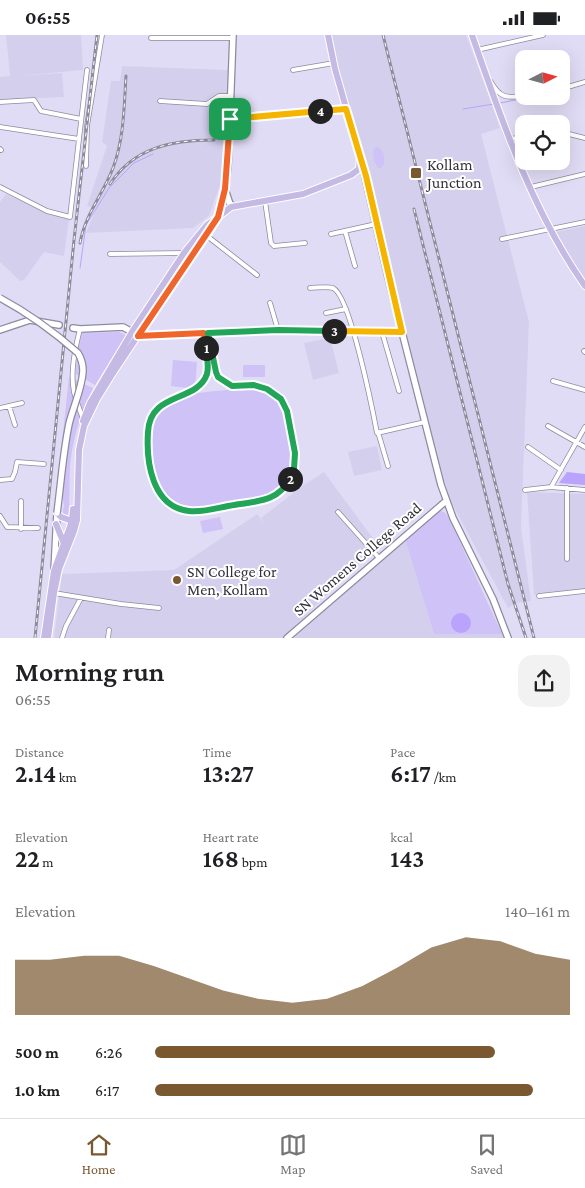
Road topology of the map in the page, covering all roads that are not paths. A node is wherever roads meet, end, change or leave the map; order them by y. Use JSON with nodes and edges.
{"nodes":[{"id":1,"x":102,"y":35,"type":"edge"},
{"id":2,"x":329,"y":35,"type":"edge"},
{"id":3,"x":472,"y":35,"type":"edge"},
{"id":4,"x":543,"y":35,"type":"edge"},
{"id":5,"x":233,"y":37,"type":"edge"},
{"id":6,"x":151,"y":38,"type":"dead end"},
{"id":7,"x":477,"y":50,"type":"junction"},
{"id":8,"x":334,"y":63,"type":"junction"},
{"id":9,"x":87,"y":70,"type":"dead end"},
{"id":10,"x":293,"y":70,"type":"dead end"},
{"id":11,"x":488,"y":78,"type":"junction"},
{"id":12,"x":585,"y":82,"type":"edge"},
{"id":13,"x":570,"y":86,"type":"edge"},
{"id":14,"x":231,"y":96,"type":"junction"},
{"id":15,"x":515,"y":96,"type":"edge"},
{"id":16,"x":160,"y":101,"type":"dead end"},
{"id":17,"x":0,"y":102,"type":"edge"},
{"id":18,"x":346,"y":109,"type":"junction"},
{"id":19,"x":81,"y":119,"type":"junction"},
{"id":20,"x":230,"y":119,"type":"junction"},
{"id":21,"x":0,"y":127,"type":"edge"},
{"id":22,"x":570,"y":134,"type":"edge"},
{"id":23,"x":515,"y":138,"type":"edge"},
{"id":24,"x":585,"y":138,"type":"edge"},
{"id":25,"x":79,"y":139,"type":"junction"},
{"id":26,"x":510,"y":139,"type":"junction"},
{"id":27,"x":360,"y":157,"type":"junction"},
{"id":28,"x":86,"y":166,"type":"dead end"},
{"id":29,"x":585,"y":174,"type":"edge"},
{"id":30,"x":351,"y":175,"type":"junction"},
{"id":31,"x":366,"y":176,"type":"junction"},
{"id":32,"x":0,"y":187,"type":"edge"},
{"id":33,"x":531,"y":187,"type":"junction"},
{"id":34,"x":225,"y":189,"type":"junction"},
{"id":35,"x":265,"y":201,"type":"junction"},
{"id":36,"x":234,"y":207,"type":"junction"},
{"id":37,"x":218,"y":217,"type":"junction"},
{"id":38,"x":585,"y":222,"type":"edge"},
{"id":39,"x":376,"y":224,"type":"junction"},
{"id":40,"x":550,"y":229,"type":"junction"},
{"id":41,"x":345,"y":231,"type":"junction"},
{"id":42,"x":331,"y":234,"type":"dead end"},
{"id":43,"x":206,"y":236,"type":"junction"},
{"id":44,"x":502,"y":239,"type":"dead end"},
{"id":45,"x":305,"y":243,"type":"dead end"},
{"id":46,"x":184,"y":253,"type":"junction"},
{"id":47,"x":110,"y":254,"type":"dead end"},
{"id":48,"x":354,"y":266,"type":"dead end"},
{"id":49,"x":257,"y":275,"type":"dead end"},
{"id":50,"x":585,"y":286,"type":"edge"},
{"id":51,"x":310,"y":288,"type":"dead end"},
{"id":52,"x":0,"y":297,"type":"edge"},
{"id":53,"x":270,"y":303,"type":"dead end"},
{"id":54,"x":346,"y":309,"type":"junction"},
{"id":55,"x":326,"y":313,"type":"dead end"},
{"id":56,"x":59,"y":325,"type":"dead end"},
{"id":57,"x":77,"y":328,"type":"joint"},
{"id":58,"x":0,"y":330,"type":"edge"},
{"id":59,"x":278,"y":330,"type":"junction"},
{"id":60,"x":354,"y":331,"type":"junction"},
{"id":61,"x":382,"y":332,"type":"junction"},
{"id":62,"x":402,"y":332,"type":"junction"},
{"id":63,"x":206,"y":333,"type":"junction"},
{"id":64,"x":135,"y":334,"type":"junction"},
{"id":65,"x":553,"y":381,"type":"dead end"},
{"id":66,"x":585,"y":390,"type":"edge"},
{"id":67,"x":399,"y":391,"type":"dead end"},
{"id":68,"x":22,"y":403,"type":"dead end"},
{"id":69,"x":9,"y":406,"type":"junction"},
{"id":70,"x":0,"y":408,"type":"edge"},
{"id":71,"x":83,"y":419,"type":"junction"},
{"id":72,"x":425,"y":422,"type":"junction"},
{"id":73,"x":15,"y":425,"type":"dead end"},
{"id":74,"x":548,"y":426,"type":"dead end"},
{"id":75,"x":585,"y":427,"type":"edge"},
{"id":76,"x":378,"y":432,"type":"junction"},
{"id":77,"x":578,"y":442,"type":"junction"},
{"id":78,"x":528,"y":447,"type":"dead end"},
{"id":79,"x":585,"y":447,"type":"edge"},
{"id":80,"x":44,"y":464,"type":"dead end"},
{"id":81,"x":388,"y":466,"type":"dead end"},
{"id":82,"x":561,"y":470,"type":"junction"},
{"id":83,"x":0,"y":480,"type":"edge"},
{"id":84,"x":551,"y":487,"type":"junction"},
{"id":85,"x":567,"y":488,"type":"junction"},
{"id":86,"x":525,"y":490,"type":"dead end"},
{"id":87,"x":585,"y":490,"type":"edge"},
{"id":88,"x":21,"y":501,"type":"dead end"},
{"id":89,"x":446,"y":501,"type":"junction"},
{"id":90,"x":338,"y":512,"type":"dead end"},
{"id":91,"x":57,"y":513,"type":"junction"},
{"id":92,"x":0,"y":516,"type":"edge"},
{"id":93,"x":72,"y":521,"type":"junction"},
{"id":94,"x":56,"y":524,"type":"junction"},
{"id":95,"x":21,"y":529,"type":"junction"},
{"id":96,"x":38,"y":529,"type":"dead end"},
{"id":97,"x":65,"y":547,"type":"junction"},
{"id":98,"x":379,"y":558,"type":"junction"},
{"id":99,"x":567,"y":559,"type":"dead end"},
{"id":100,"x":54,"y":571,"type":"junction"},
{"id":101,"x":585,"y":591,"type":"edge"},
{"id":102,"x":54,"y":593,"type":"junction"},
{"id":103,"x":539,"y":596,"type":"dead end"},
{"id":104,"x":81,"y":598,"type":"junction"},
{"id":105,"x":160,"y":608,"type":"dead end"},
{"id":106,"x":109,"y":630,"type":"dead end"},
{"id":107,"x":44,"y":638,"type":"edge"},
{"id":108,"x":48,"y":638,"type":"edge"},
{"id":109,"x":62,"y":638,"type":"edge"},
{"id":110,"x":108,"y":638,"type":"edge"},
{"id":111,"x":287,"y":638,"type":"edge"},
{"id":112,"x":508,"y":638,"type":"edge"}],
"edges":[{"from":1,"to":28,"type":"street"},
{"from":2,"to":8,"type":"main road"},
{"from":3,"to":7,"type":"main road"},
{"from":4,"to":7,"type":"street"},
{"from":5,"to":6,"type":"street"},
{"from":5,"to":14,"type":"main road"},
{"from":7,"to":11,"type":"main road"},
{"from":8,"to":10,"type":"street"},
{"from":8,"to":18,"type":"main road"},
{"from":9,"to":19,"type":"street"},
{"from":11,"to":15,"type":"street"},
{"from":11,"to":26,"type":"main road"},
{"from":12,"to":13,"type":"street"},
{"from":14,"to":16,"type":"street"},
{"from":14,"to":20,"type":"main road"},
{"from":17,"to":19,"type":"street"},
{"from":18,"to":20,"type":"street"},
{"from":18,"to":27,"type":"main road"},
{"from":19,"to":25,"type":"street"},
{"from":20,"to":34,"type":"main road"},
{"from":21,"to":25,"type":"street"},
{"from":22,"to":24,"type":"street"},
{"from":23,"to":26,"type":"street"},
{"from":25,"to":32,"type":"street"},
{"from":26,"to":33,"type":"main road"},
{"from":27,"to":30,"type":"main road"},
{"from":27,"to":31,"type":"main road"},
{"from":29,"to":33,"type":"street"},
{"from":30,"to":31,"type":"main road"},
{"from":30,"to":35,"type":"main road"},
{"from":31,"to":39,"type":"main road"},
{"from":33,"to":40,"type":"main road"},
{"from":34,"to":36,"type":"main road"},
{"from":34,"to":37,"type":"main road"},
{"from":35,"to":36,"type":"main road"},
{"from":35,"to":45,"type":"street"},
{"from":36,"to":37,"type":"main road"},
{"from":37,"to":43,"type":"main road"},
{"from":37,"to":46,"type":"main road"},
{"from":38,"to":40,"type":"street"},
{"from":39,"to":41,"type":"street"},
{"from":39,"to":62,"type":"main road"},
{"from":40,"to":44,"type":"street"},
{"from":40,"to":50,"type":"main road"},
{"from":41,"to":42,"type":"street"},
{"from":41,"to":48,"type":"street"},
{"from":43,"to":49,"type":"street"},
{"from":43,"to":64,"type":"main road"},
{"from":46,"to":47,"type":"street"},
{"from":46,"to":64,"type":"main road"},
{"from":51,"to":54,"type":"street"},
{"from":52,"to":91,"type":"main road","bridge":true},
{"from":53,"to":59,"type":"street"},
{"from":54,"to":55,"type":"street"},
{"from":54,"to":60,"type":"street"},
{"from":56,"to":58,"type":"main road"},
{"from":57,"to":64,"type":"main road"},
{"from":57,"to":71,"type":"street"},
{"from":59,"to":60,"type":"street"},
{"from":59,"to":63,"type":"street"},
{"from":60,"to":61,"type":"street"},
{"from":60,"to":76,"type":"street"},
{"from":61,"to":62,"type":"street"},
{"from":61,"to":67,"type":"street"},
{"from":62,"to":72,"type":"main road"},
{"from":63,"to":63,"type":"street"},
{"from":63,"to":64,"type":"street"},
{"from":64,"to":71,"type":"main road"},
{"from":64,"to":97,"type":"main road"},
{"from":65,"to":66,"type":"street"},
{"from":68,"to":69,"type":"street"},
{"from":69,"to":70,"type":"street"},
{"from":69,"to":73,"type":"street"},
{"from":71,"to":93,"type":"main road"},
{"from":72,"to":76,"type":"street"},
{"from":72,"to":89,"type":"main road"},
{"from":74,"to":77,"type":"street"},
{"from":75,"to":77,"type":"street"},
{"from":76,"to":81,"type":"street"},
{"from":77,"to":79,"type":"street"},
{"from":77,"to":82,"type":"street"},
{"from":78,"to":82,"type":"street"},
{"from":80,"to":83,"type":"street"},
{"from":82,"to":84,"type":"street"},
{"from":84,"to":85,"type":"street"},
{"from":84,"to":86,"type":"street"},
{"from":85,"to":87,"type":"street"},
{"from":85,"to":99,"type":"street"},
{"from":88,"to":95,"type":"street"},
{"from":89,"to":98,"type":"main road","name":"SN Womens College Road"},
{"from":89,"to":112,"type":"main road"},
{"from":90,"to":98,"type":"street"},
{"from":91,"to":93,"type":"main road"},
{"from":91,"to":94,"type":"main road"},
{"from":92,"to":95,"type":"street"},
{"from":93,"to":97,"type":"main road"},
{"from":94,"to":97,"type":"main road"},
{"from":94,"to":100,"type":"main road"},
{"from":95,"to":96,"type":"street"},
{"from":97,"to":100,"type":"main road"},
{"from":97,"to":102,"type":"main road"},
{"from":98,"to":111,"type":"main road","name":"SN Womens College Road"},
{"from":100,"to":107,"type":"main road"},
{"from":101,"to":103,"type":"street"},
{"from":102,"to":104,"type":"street"},
{"from":102,"to":108,"type":"main road"},
{"from":104,"to":105,"type":"street"},
{"from":104,"to":109,"type":"street"},
{"from":106,"to":110,"type":"street"}]}
